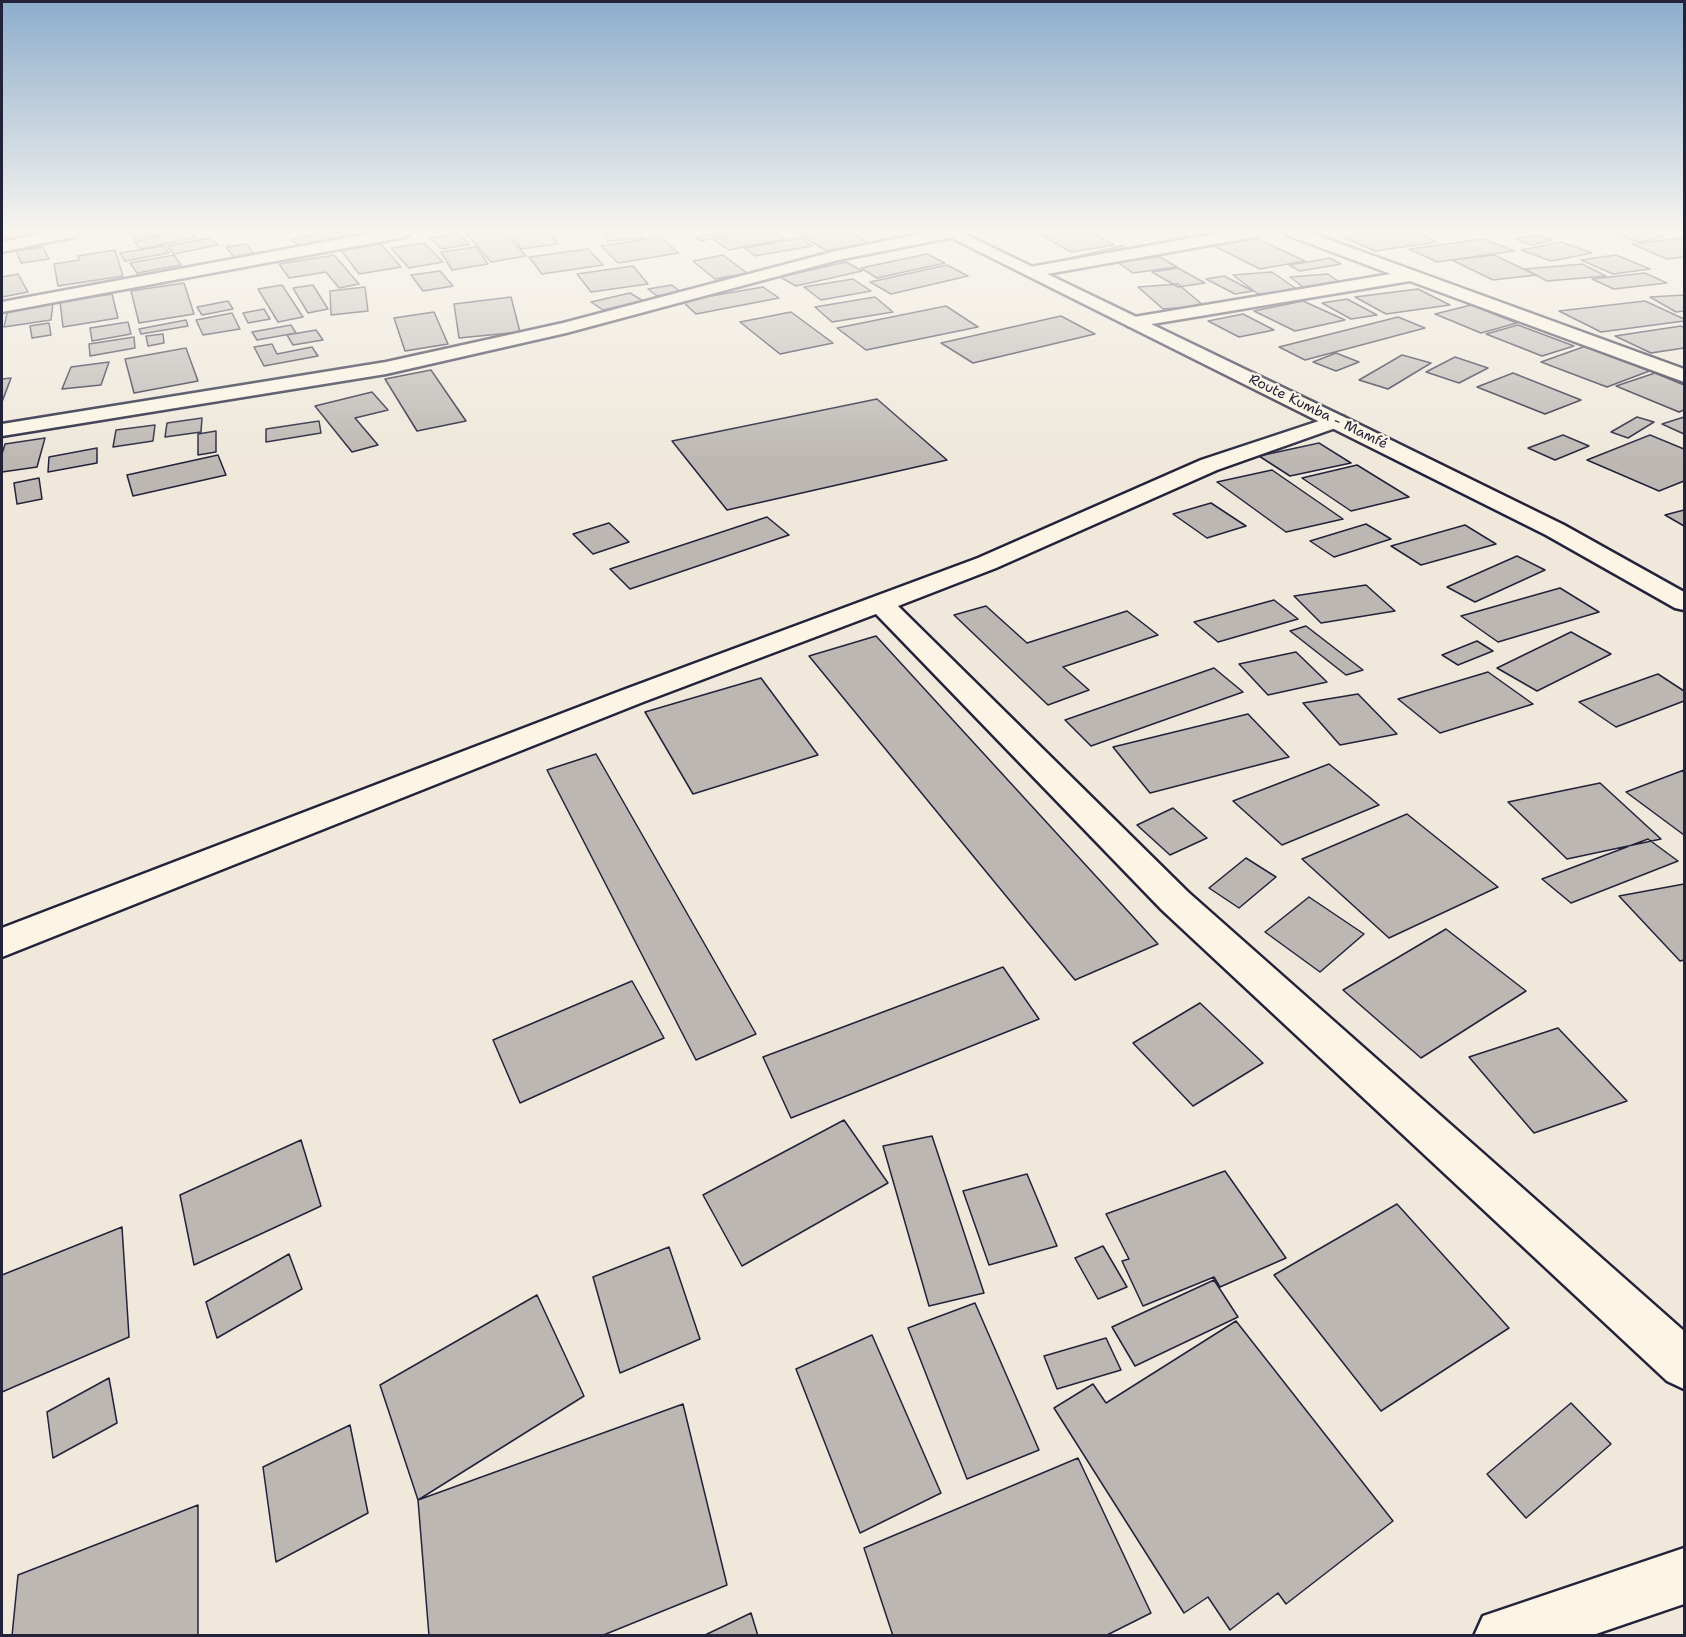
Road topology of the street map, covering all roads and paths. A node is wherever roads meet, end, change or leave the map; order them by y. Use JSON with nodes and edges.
{"nodes":[{"id":1,"x":640,"y":308,"type":"edge"},
{"id":2,"x":1106,"y":308,"type":"edge"},
{"id":3,"x":1214,"y":308,"type":"edge"},
{"id":4,"x":1501,"y":308,"type":"edge"},
{"id":5,"x":1134,"y":322,"type":"junction"},
{"id":6,"x":1684,"y":376,"type":"edge"},
{"id":7,"x":1337,"y":421,"type":"junction"},
{"id":8,"x":2,"y":430,"type":"edge"},
{"id":9,"x":1684,"y":602,"type":"edge"},
{"id":10,"x":880,"y":603,"type":"junction"},
{"id":11,"x":2,"y":943,"type":"edge"},
{"id":12,"x":1684,"y":1364,"type":"edge"},
{"id":13,"x":1684,"y":1576,"type":"edge"},
{"id":14,"x":1503,"y":1635,"type":"edge"}],
"edges":[{"from":1,"to":8,"type":"main road"},
{"from":2,"to":5,"type":"main road","name":"Route Kumba - Mamfé"},
{"from":3,"to":5,"type":"main road"},
{"from":4,"to":6,"type":"main road"},
{"from":5,"to":7,"type":"main road","name":"Route Kumba - Mamfé"},
{"from":7,"to":9,"type":"main road","name":"Route Kumba - Mamfé"},
{"from":7,"to":10,"type":"main road"},
{"from":10,"to":11,"type":"main road"},
{"from":10,"to":12,"type":"main road"},
{"from":13,"to":14,"type":"main road"}]}
